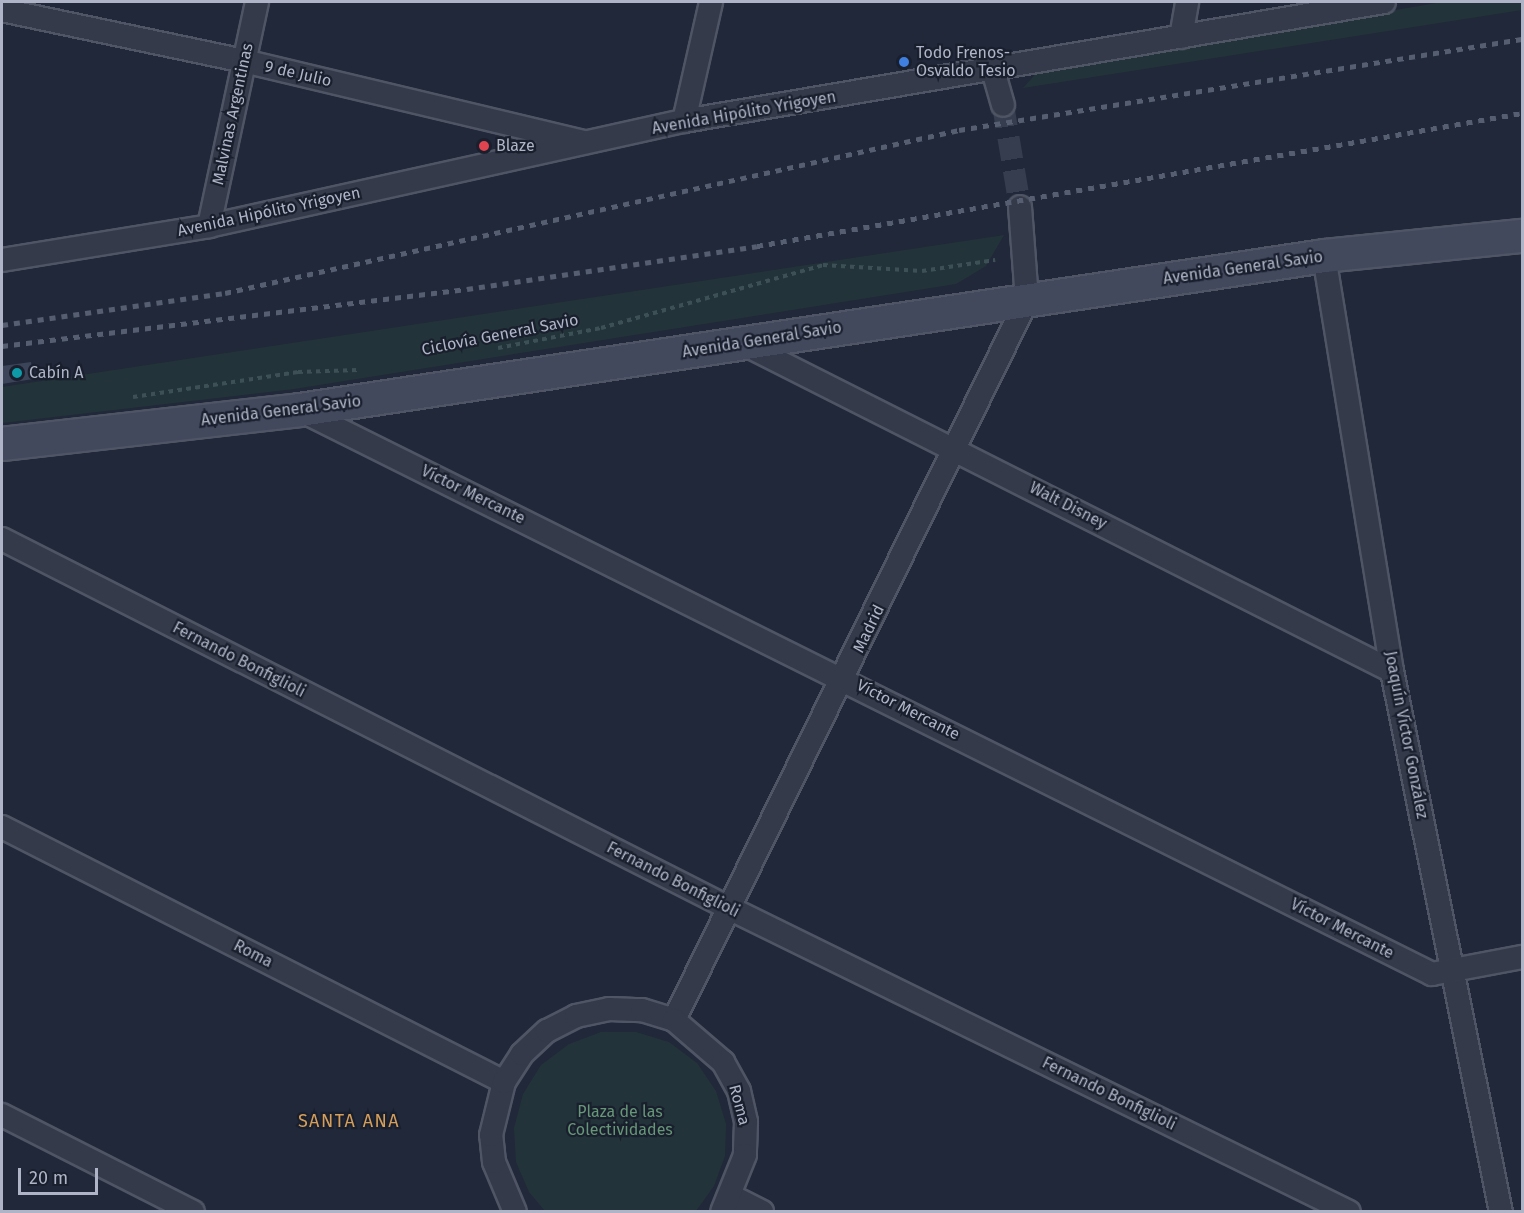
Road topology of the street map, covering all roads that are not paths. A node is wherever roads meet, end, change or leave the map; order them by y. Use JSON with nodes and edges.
{"nodes":[{"id":1,"x":257,"y":2,"type":"edge"},
{"id":2,"x":711,"y":2,"type":"edge"},
{"id":3,"x":1187,"y":2,"type":"edge"},
{"id":4,"x":1384,"y":2,"type":"edge"},
{"id":5,"x":2,"y":10,"type":"edge"},
{"id":6,"x":1180,"y":37,"type":"junction"},
{"id":7,"x":244,"y":61,"type":"junction"},
{"id":8,"x":993,"y":70,"type":"junction"},
{"id":9,"x":1003,"y":105,"type":"tunnel mouth"},
{"id":10,"x":684,"y":121,"type":"junction"},
{"id":11,"x":593,"y":144,"type":"junction"},
{"id":12,"x":1020,"y":207,"type":"tunnel mouth"},
{"id":13,"x":209,"y":226,"type":"junction"},
{"id":14,"x":1522,"y":236,"type":"edge"},
{"id":15,"x":1324,"y":256,"type":"junction"},
{"id":16,"x":2,"y":260,"type":"edge"},
{"id":17,"x":1027,"y":300,"type":"junction"},
{"id":18,"x":742,"y":343,"type":"junction"},
{"id":19,"x":300,"y":410,"type":"junction"},
{"id":20,"x":5,"y":449,"type":"edge"},
{"id":21,"x":957,"y":449,"type":"junction"},
{"id":22,"x":2,"y":540,"type":"edge"},
{"id":23,"x":1392,"y":671,"type":"junction"},
{"id":24,"x":845,"y":678,"type":"junction"},
{"id":25,"x":2,"y":826,"type":"edge"},
{"id":26,"x":730,"y":909,"type":"junction"},
{"id":27,"x":1522,"y":957,"type":"edge"},
{"id":28,"x":1454,"y":971,"type":"junction"},
{"id":29,"x":674,"y":1020,"type":"junction"},
{"id":30,"x":504,"y":1082,"type":"junction"},
{"id":31,"x":2,"y":1115,"type":"edge"},
{"id":32,"x":726,"y":1204,"type":"edge"},
{"id":33,"x":193,"y":1212,"type":"edge"},
{"id":34,"x":515,"y":1212,"type":"edge"},
{"id":35,"x":762,"y":1212,"type":"edge"},
{"id":36,"x":1349,"y":1212,"type":"edge"},
{"id":37,"x":1501,"y":1212,"type":"edge"}],
"edges":[{"from":1,"to":7,"type":"street","name":"Malvinas Argentinas"},
{"from":2,"to":10,"type":"street"},
{"from":3,"to":6,"type":"street"},
{"from":4,"to":6,"type":"street","name":"Avenida Hipólito Yrigoyen"},
{"from":5,"to":7,"type":"street","name":"9 de Julio"},
{"from":6,"to":8,"type":"street","name":"Avenida Hipólito Yrigoyen"},
{"from":7,"to":11,"type":"street","name":"9 de Julio"},
{"from":7,"to":13,"type":"street","name":"Malvinas Argentinas"},
{"from":8,"to":9,"type":"street"},
{"from":8,"to":10,"type":"street","name":"Avenida Hipólito Yrigoyen"},
{"from":10,"to":11,"type":"street","name":"Avenida Hipólito Yrigoyen"},
{"from":11,"to":13,"type":"street","name":"Avenida Hipólito Yrigoyen"},
{"from":12,"to":17,"type":"street"},
{"from":13,"to":16,"type":"street","name":"Avenida Hipólito Yrigoyen"},
{"from":14,"to":15,"type":"main road","name":"Avenida General Savio"},
{"from":15,"to":17,"type":"main road","name":"Avenida General Savio"},
{"from":15,"to":23,"type":"street","name":"Joaquín Víctor González"},
{"from":17,"to":18,"type":"main road","name":"Avenida General Savio"},
{"from":17,"to":21,"type":"street","name":"Madrid"},
{"from":18,"to":19,"type":"main road","name":"Avenida General Savio"},
{"from":18,"to":21,"type":"street","name":"Walt Disney"},
{"from":19,"to":20,"type":"main road","name":"Avenida General Savio"},
{"from":19,"to":24,"type":"street","name":"Víctor Mercante"},
{"from":21,"to":23,"type":"street","name":"Walt Disney"},
{"from":21,"to":24,"type":"street","name":"Madrid"},
{"from":22,"to":26,"type":"street","name":"Fernando Bonfiglioli"},
{"from":23,"to":28,"type":"street","name":"Joaquín Víctor González"},
{"from":24,"to":26,"type":"street","name":"Madrid"},
{"from":24,"to":28,"type":"street","name":"Víctor Mercante"},
{"from":25,"to":30,"type":"street","name":"Roma"},
{"from":26,"to":29,"type":"street","name":"Madrid"},
{"from":26,"to":36,"type":"street","name":"Fernando Bonfiglioli"},
{"from":27,"to":28,"type":"street","name":"Víctor Mercante"},
{"from":28,"to":37,"type":"street","name":"Joaquín Víctor González"},
{"from":29,"to":30,"type":"street","name":"Roma"},
{"from":29,"to":32,"type":"street","name":"Roma"},
{"from":30,"to":34,"type":"street","name":"Roma"},
{"from":31,"to":33,"type":"street"},
{"from":32,"to":35,"type":"street","name":"Roma"}]}
